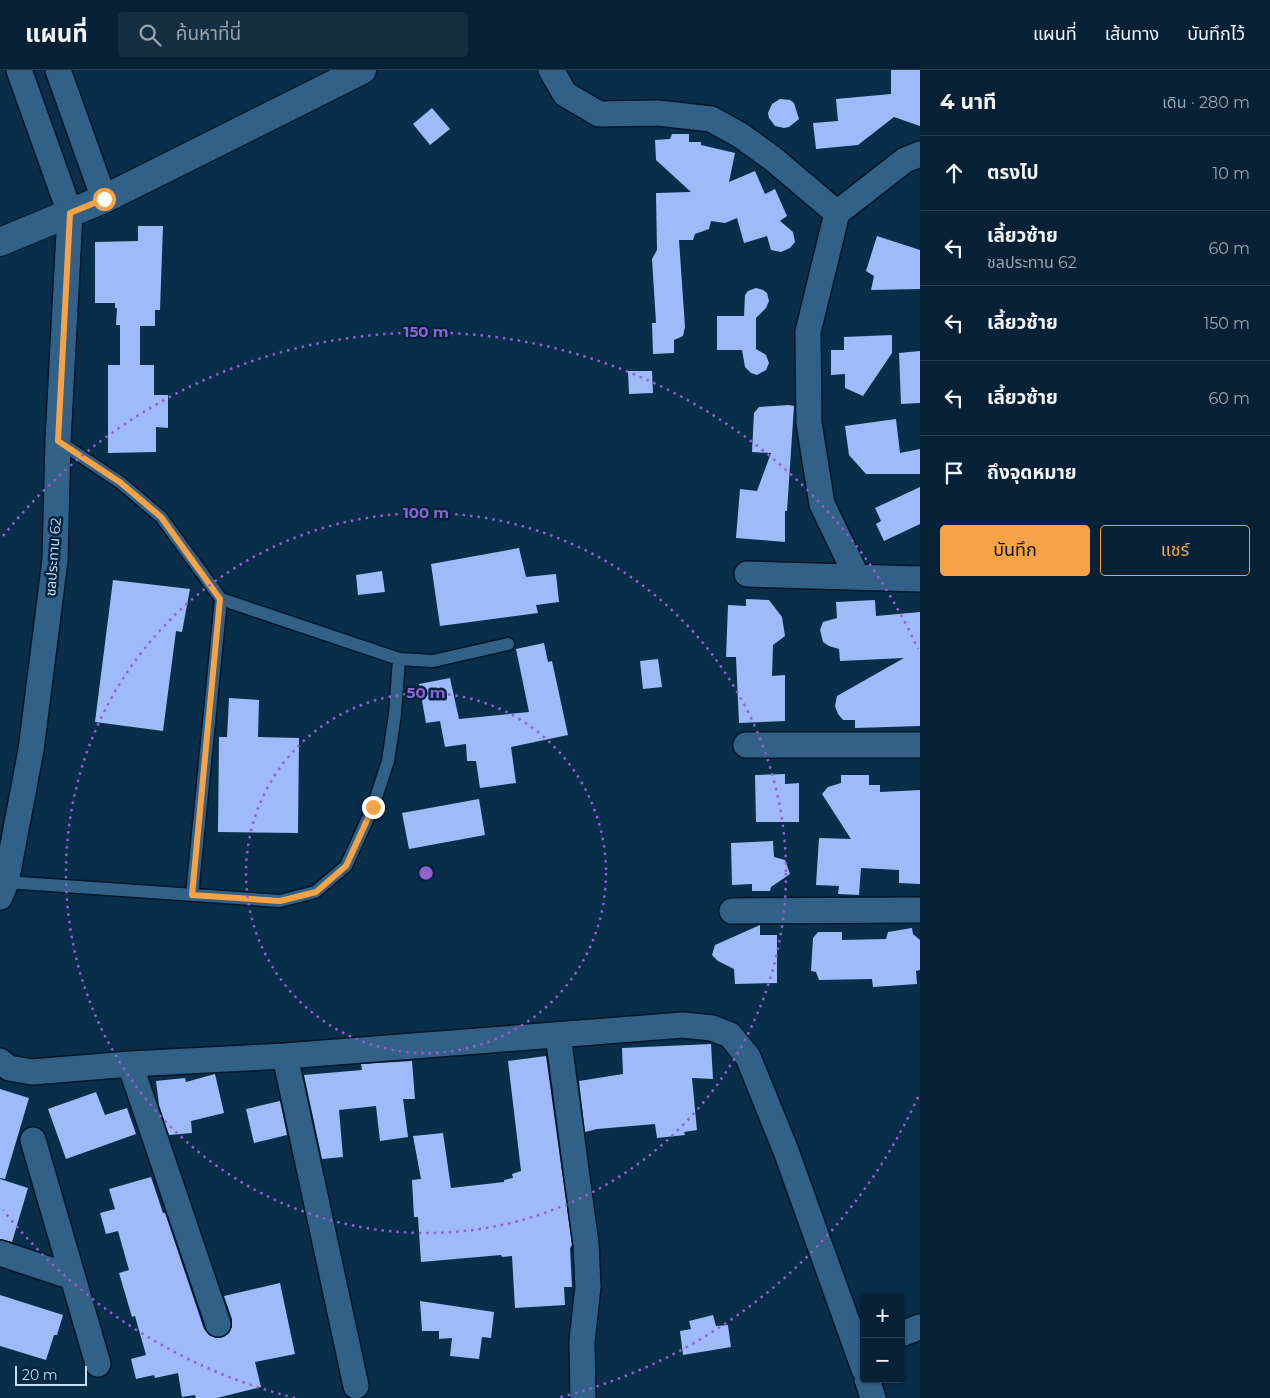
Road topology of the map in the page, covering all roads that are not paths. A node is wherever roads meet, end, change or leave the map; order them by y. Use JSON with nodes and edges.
{"nodes":[{"id":1,"x":19,"y":70,"type":"edge"},
{"id":2,"x":58,"y":70,"type":"edge"},
{"id":3,"x":362,"y":70,"type":"edge"},
{"id":4,"x":551,"y":70,"type":"edge"},
{"id":5,"x":920,"y":154,"type":"edge"},
{"id":6,"x":104,"y":199,"type":"junction"},
{"id":7,"x":837,"y":212,"type":"junction"},
{"id":8,"x":70,"y":213,"type":"junction"},
{"id":9,"x":0,"y":242,"type":"edge"},
{"id":10,"x":58,"y":441,"type":"junction"},
{"id":11,"x":747,"y":574,"type":"dead end"},
{"id":12,"x":857,"y":577,"type":"junction"},
{"id":13,"x":920,"y":579,"type":"edge"},
{"id":14,"x":220,"y":599,"type":"junction"},
{"id":15,"x":508,"y":644,"type":"dead end"},
{"id":16,"x":399,"y":659,"type":"junction"},
{"id":17,"x":746,"y":745,"type":"dead end"},
{"id":18,"x":920,"y":745,"type":"edge"},
{"id":19,"x":3,"y":889,"type":"edge"},
{"id":20,"x":192,"y":895,"type":"junction"},
{"id":21,"x":920,"y":910,"type":"edge"},
{"id":22,"x":732,"y":911,"type":"dead end"},
{"id":23,"x":558,"y":1034,"type":"junction"},
{"id":24,"x":285,"y":1056,"type":"junction"},
{"id":25,"x":0,"y":1061,"type":"edge"},
{"id":26,"x":130,"y":1064,"type":"junction"},
{"id":27,"x":33,"y":1140,"type":"dead end"},
{"id":28,"x":0,"y":1253,"type":"edge"},
{"id":29,"x":72,"y":1277,"type":"junction"},
{"id":30,"x":218,"y":1324,"type":"dead end"},
{"id":31,"x":920,"y":1327,"type":"edge"},
{"id":32,"x":905,"y":1333,"type":"edge"},
{"id":33,"x":860,"y":1351,"type":"edge"},
{"id":34,"x":98,"y":1364,"type":"dead end"},
{"id":35,"x":868,"y":1383,"type":"edge"},
{"id":36,"x":356,"y":1386,"type":"dead end"},
{"id":37,"x":583,"y":1398,"type":"edge"},
{"id":38,"x":873,"y":1398,"type":"edge"}],
"edges":[{"from":1,"to":8,"type":"street"},
{"from":2,"to":6,"type":"street"},
{"from":3,"to":6,"type":"street"},
{"from":4,"to":7,"type":"street"},
{"from":5,"to":7,"type":"street"},
{"from":6,"to":8,"type":"street"},
{"from":7,"to":12,"type":"street"},
{"from":8,"to":9,"type":"street"},
{"from":8,"to":10,"type":"street","name":"ชลประทาน 62"},
{"from":10,"to":14,"type":"lane"},
{"from":10,"to":19,"type":"street","name":"ชลประทาน 62"},
{"from":11,"to":12,"type":"street"},
{"from":12,"to":13,"type":"street"},
{"from":14,"to":16,"type":"lane"},
{"from":14,"to":20,"type":"lane"},
{"from":15,"to":16,"type":"lane"},
{"from":16,"to":20,"type":"lane"},
{"from":17,"to":18,"type":"street"},
{"from":19,"to":20,"type":"lane"},
{"from":21,"to":22,"type":"street"},
{"from":23,"to":24,"type":"street"},
{"from":23,"to":33,"type":"street"},
{"from":23,"to":37,"type":"street"},
{"from":24,"to":26,"type":"street"},
{"from":24,"to":36,"type":"street"},
{"from":25,"to":26,"type":"street"},
{"from":26,"to":30,"type":"street"},
{"from":27,"to":29,"type":"street"},
{"from":28,"to":29,"type":"street"},
{"from":29,"to":34,"type":"street"},
{"from":31,"to":32,"type":"street"},
{"from":35,"to":38,"type":"street"}]}
